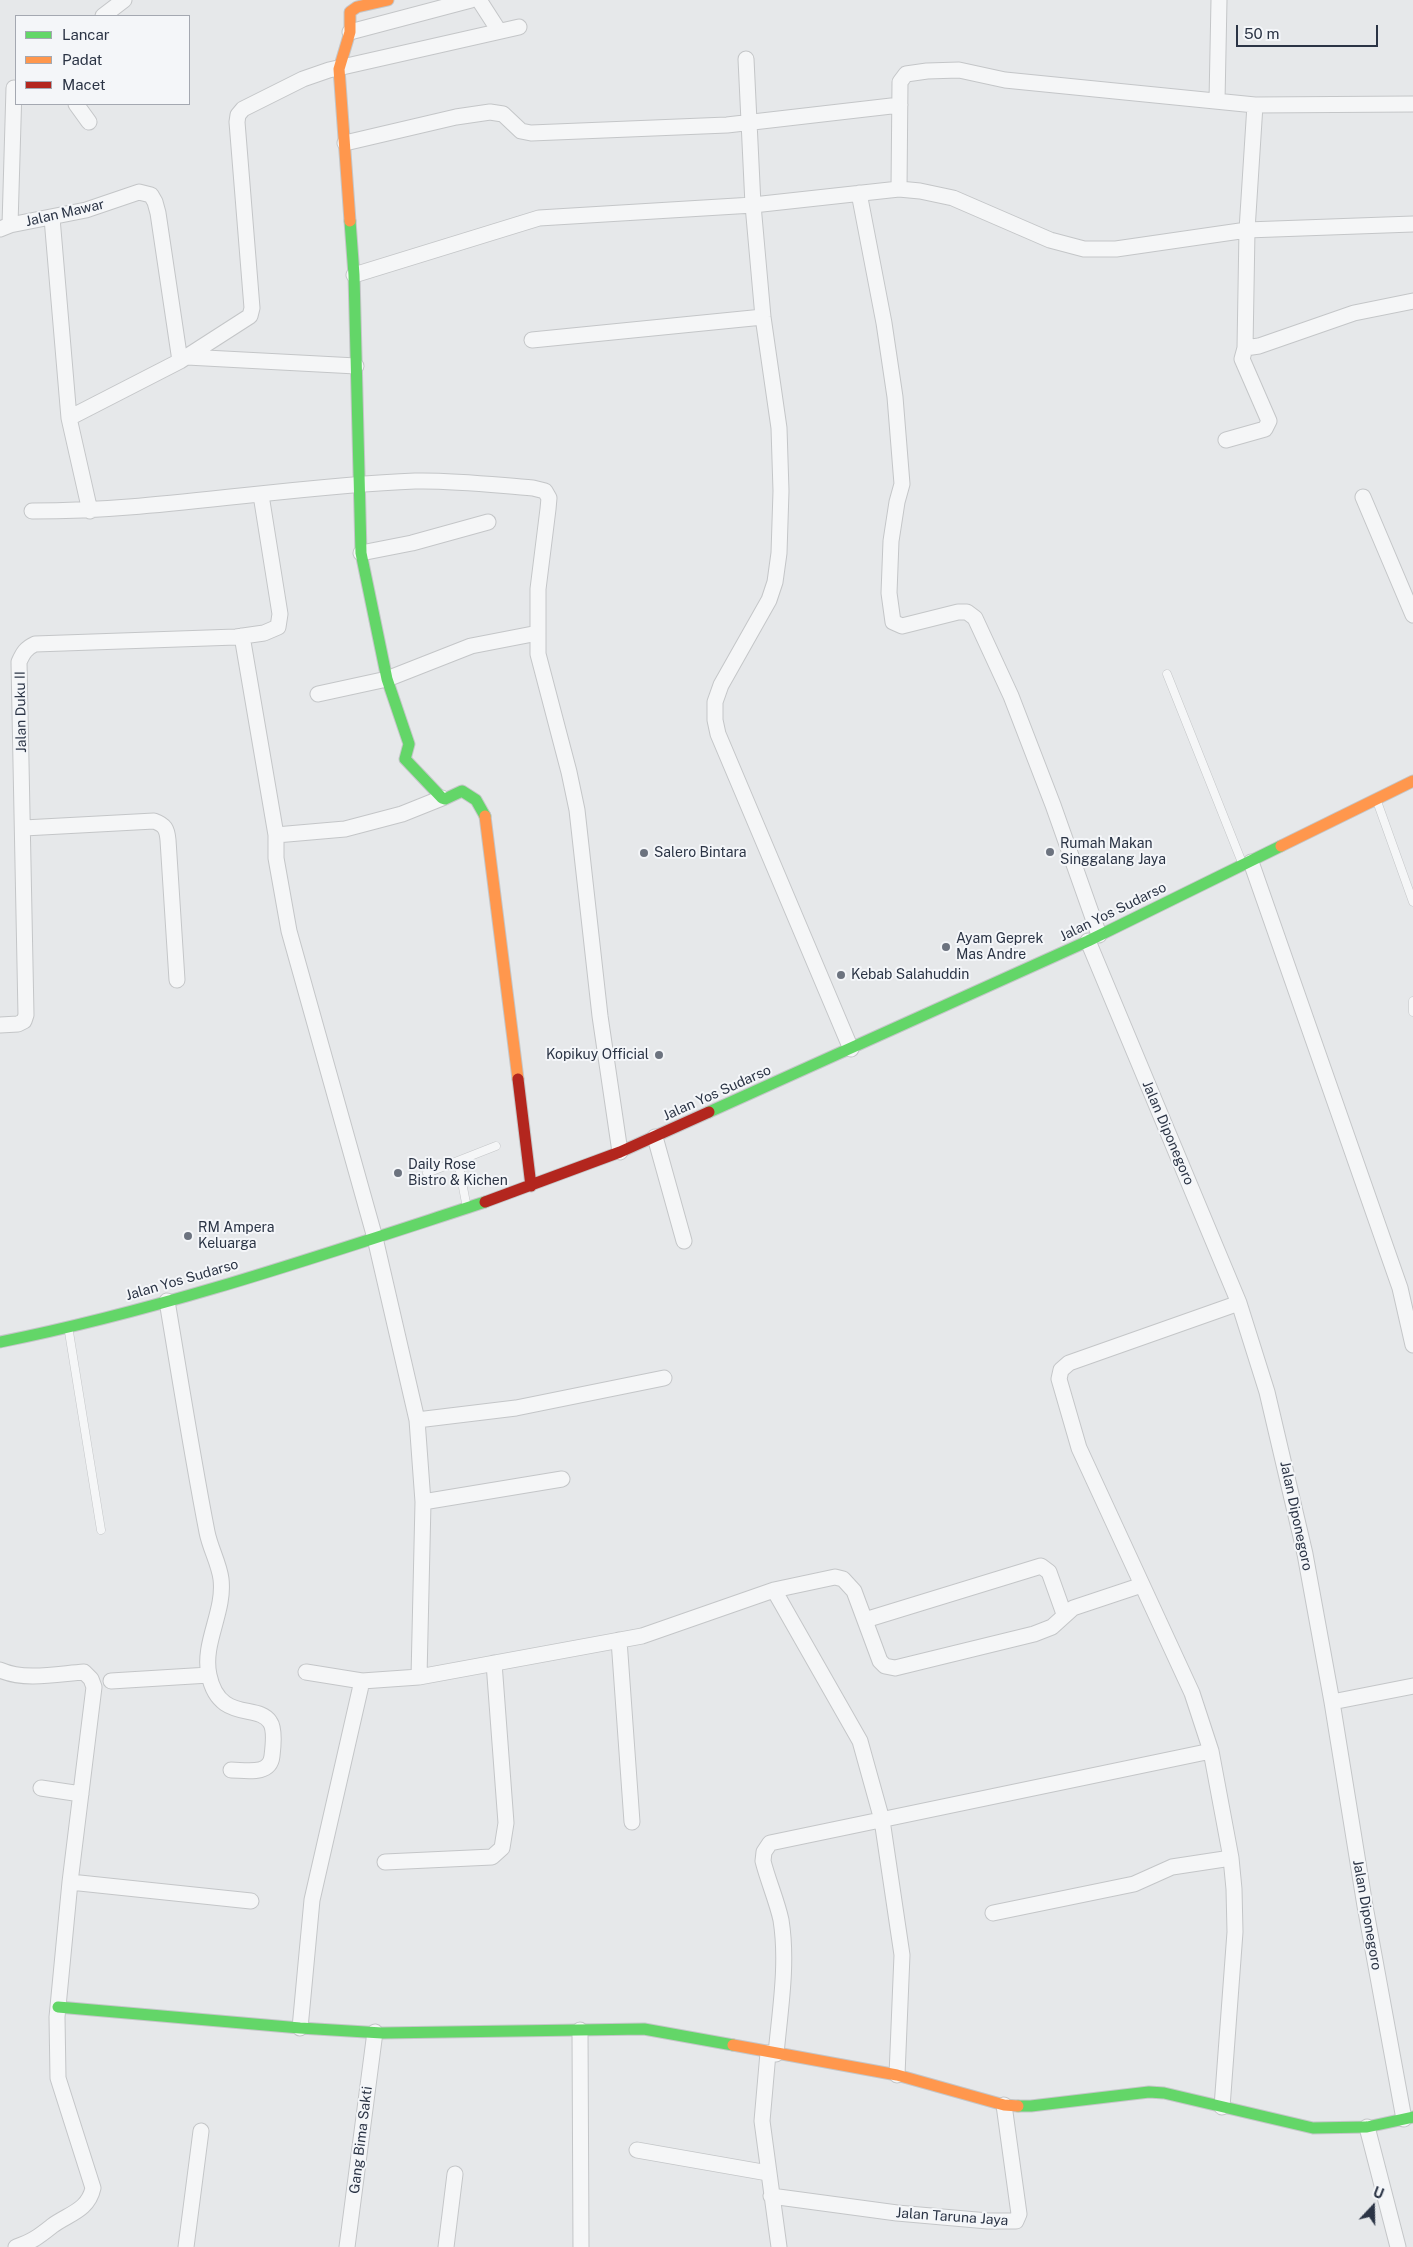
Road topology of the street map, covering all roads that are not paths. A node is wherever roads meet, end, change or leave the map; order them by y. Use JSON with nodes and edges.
{"nodes":[{"id":1,"x":124,"y":0,"type":"edge"},
{"id":2,"x":388,"y":0,"type":"edge"},
{"id":3,"x":471,"y":0,"type":"edge"},
{"id":4,"x":479,"y":0,"type":"edge"},
{"id":5,"x":1219,"y":0,"type":"edge"},
{"id":6,"x":104,"y":15,"type":"edge"},
{"id":7,"x":519,"y":27,"type":"dead end"},
{"id":8,"x":499,"y":31,"type":"junction"},
{"id":9,"x":350,"y":32,"type":"junction"},
{"id":10,"x":746,"y":59,"type":"dead end"},
{"id":11,"x":339,"y":69,"type":"junction"},
{"id":12,"x":15,"y":88,"type":"edge"},
{"id":13,"x":0,"y":96,"type":"edge"},
{"id":14,"x":1217,"y":101,"type":"junction"},
{"id":15,"x":1413,"y":104,"type":"edge"},
{"id":16,"x":77,"y":105,"type":"edge"},
{"id":17,"x":900,"y":105,"type":"junction"},
{"id":18,"x":1255,"y":105,"type":"junction"},
{"id":19,"x":89,"y":122,"type":"dead end"},
{"id":20,"x":749,"y":123,"type":"junction"},
{"id":21,"x":345,"y":143,"type":"junction"},
{"id":22,"x":898,"y":190,"type":"junction"},
{"id":23,"x":859,"y":193,"type":"junction"},
{"id":24,"x":753,"y":204,"type":"junction"},
{"id":25,"x":52,"y":218,"type":"junction"},
{"id":26,"x":1413,"y":224,"type":"edge"},
{"id":27,"x":5,"y":227,"type":"edge"},
{"id":28,"x":1247,"y":230,"type":"junction"},
{"id":29,"x":354,"y":275,"type":"junction"},
{"id":30,"x":1413,"y":301,"type":"edge"},
{"id":31,"x":763,"y":317,"type":"junction"},
{"id":32,"x":532,"y":340,"type":"dead end"},
{"id":33,"x":1245,"y":348,"type":"junction"},
{"id":34,"x":184,"y":359,"type":"junction"},
{"id":35,"x":356,"y":366,"type":"junction"},
{"id":36,"x":69,"y":418,"type":"junction"},
{"id":37,"x":1226,"y":440,"type":"dead end"},
{"id":38,"x":358,"y":485,"type":"junction"},
{"id":39,"x":261,"y":495,"type":"junction"},
{"id":40,"x":1363,"y":497,"type":"dead end"},
{"id":41,"x":32,"y":511,"type":"dead end"},
{"id":42,"x":90,"y":511,"type":"junction"},
{"id":43,"x":488,"y":522,"type":"dead end"},
{"id":44,"x":361,"y":553,"type":"junction"},
{"id":45,"x":1413,"y":615,"type":"edge"},
{"id":46,"x":538,"y":633,"type":"junction"},
{"id":47,"x":242,"y":636,"type":"junction"},
{"id":48,"x":1167,"y":674,"type":"dead end"},
{"id":49,"x":387,"y":679,"type":"junction"},
{"id":50,"x":318,"y":694,"type":"dead end"},
{"id":51,"x":1413,"y":781,"type":"edge"},
{"id":52,"x":442,"y":798,"type":"junction"},
{"id":53,"x":1376,"y":799,"type":"junction"},
{"id":54,"x":24,"y":828,"type":"junction"},
{"id":55,"x":276,"y":834,"type":"junction"},
{"id":56,"x":1247,"y":864,"type":"junction"},
{"id":57,"x":1413,"y":902,"type":"edge"},
{"id":58,"x":1093,"y":938,"type":"junction"},
{"id":59,"x":177,"y":980,"type":"dead end"},
{"id":60,"x":1413,"y":1001,"type":"edge"},
{"id":61,"x":1413,"y":1012,"type":"edge"},
{"id":62,"x":0,"y":1025,"type":"edge"},
{"id":63,"x":851,"y":1049,"type":"junction"},
{"id":64,"x":655,"y":1137,"type":"junction"},
{"id":65,"x":496,"y":1146,"type":"dead end"},
{"id":66,"x":620,"y":1152,"type":"junction"},
{"id":67,"x":458,"y":1161,"type":"junction"},
{"id":68,"x":427,"y":1173,"type":"dead end"},
{"id":69,"x":531,"y":1186,"type":"junction"},
{"id":70,"x":466,"y":1209,"type":"junction"},
{"id":71,"x":375,"y":1238,"type":"junction"},
{"id":72,"x":684,"y":1241,"type":"dead end"},
{"id":73,"x":1407,"y":1287,"type":"edge"},
{"id":74,"x":167,"y":1301,"type":"junction"},
{"id":75,"x":1239,"y":1303,"type":"junction"},
{"id":76,"x":69,"y":1328,"type":"junction"},
{"id":77,"x":0,"y":1342,"type":"edge"},
{"id":78,"x":1413,"y":1345,"type":"edge"},
{"id":79,"x":664,"y":1378,"type":"dead end"},
{"id":80,"x":417,"y":1420,"type":"junction"},
{"id":81,"x":562,"y":1479,"type":"dead end"},
{"id":82,"x":423,"y":1502,"type":"junction"},
{"id":83,"x":101,"y":1530,"type":"dead end"},
{"id":84,"x":1142,"y":1585,"type":"junction"},
{"id":85,"x":774,"y":1590,"type":"junction"},
{"id":86,"x":1064,"y":1614,"type":"junction"},
{"id":87,"x":864,"y":1620,"type":"junction"},
{"id":88,"x":619,"y":1640,"type":"junction"},
{"id":89,"x":494,"y":1663,"type":"junction"},
{"id":90,"x":0,"y":1670,"type":"edge"},
{"id":91,"x":306,"y":1672,"type":"dead end"},
{"id":92,"x":208,"y":1675,"type":"junction"},
{"id":93,"x":419,"y":1677,"type":"junction"},
{"id":94,"x":111,"y":1681,"type":"dead end"},
{"id":95,"x":362,"y":1681,"type":"junction"},
{"id":96,"x":1413,"y":1686,"type":"edge"},
{"id":97,"x":1332,"y":1702,"type":"junction"},
{"id":98,"x":1211,"y":1751,"type":"junction"},
{"id":99,"x":231,"y":1770,"type":"dead end"},
{"id":100,"x":41,"y":1788,"type":"dead end"},
{"id":101,"x":81,"y":1794,"type":"junction"},
{"id":102,"x":882,"y":1820,"type":"junction"},
{"id":103,"x":632,"y":1822,"type":"dead end"},
{"id":104,"x":1231,"y":1858,"type":"junction"},
{"id":105,"x":385,"y":1862,"type":"dead end"},
{"id":106,"x":70,"y":1882,"type":"junction"},
{"id":107,"x":251,"y":1901,"type":"dead end"},
{"id":108,"x":993,"y":1913,"type":"dead end"},
{"id":109,"x":58,"y":2008,"type":"junction"},
{"id":110,"x":300,"y":2028,"type":"junction"},
{"id":111,"x":580,"y":2030,"type":"junction"},
{"id":112,"x":375,"y":2032,"type":"junction"},
{"id":113,"x":772,"y":2054,"type":"junction"},
{"id":114,"x":897,"y":2075,"type":"junction"},
{"id":115,"x":1004,"y":2105,"type":"junction"},
{"id":116,"x":1222,"y":2108,"type":"junction"},
{"id":117,"x":1409,"y":2118,"type":"edge"},
{"id":118,"x":1367,"y":2127,"type":"junction"},
{"id":119,"x":201,"y":2131,"type":"dead end"},
{"id":120,"x":637,"y":2150,"type":"dead end"},
{"id":121,"x":768,"y":2173,"type":"junction"},
{"id":122,"x":455,"y":2174,"type":"dead end"},
{"id":123,"x":771,"y":2196,"type":"junction"},
{"id":124,"x":16,"y":2247,"type":"edge"},
{"id":125,"x":186,"y":2247,"type":"edge"},
{"id":126,"x":348,"y":2247,"type":"edge"},
{"id":127,"x":446,"y":2247,"type":"edge"},
{"id":128,"x":581,"y":2247,"type":"edge"},
{"id":129,"x":779,"y":2247,"type":"edge"},
{"id":130,"x":1398,"y":2247,"type":"edge"}],
"edges":[{"from":1,"to":6,"type":"street"},
{"from":2,"to":9,"type":"main road"},
{"from":3,"to":9,"type":"street"},
{"from":4,"to":8,"type":"street"},
{"from":5,"to":14,"type":"street"},
{"from":7,"to":8,"type":"street"},
{"from":8,"to":11,"type":"street"},
{"from":9,"to":11,"type":"main road"},
{"from":10,"to":20,"type":"street"},
{"from":11,"to":21,"type":"main road"},
{"from":11,"to":34,"type":"street"},
{"from":12,"to":13,"type":"street"},
{"from":12,"to":27,"type":"street"},
{"from":14,"to":17,"type":"street"},
{"from":14,"to":18,"type":"street"},
{"from":15,"to":18,"type":"street"},
{"from":16,"to":19,"type":"street"},
{"from":17,"to":20,"type":"street"},
{"from":17,"to":22,"type":"street"},
{"from":18,"to":28,"type":"street"},
{"from":20,"to":21,"type":"street"},
{"from":20,"to":24,"type":"street"},
{"from":21,"to":29,"type":"main road"},
{"from":22,"to":23,"type":"street"},
{"from":22,"to":28,"type":"street"},
{"from":23,"to":24,"type":"street"},
{"from":23,"to":58,"type":"street","name":"Jalan Diponegoro"},
{"from":24,"to":29,"type":"street"},
{"from":24,"to":31,"type":"street"},
{"from":25,"to":27,"type":"street","name":"Jalan Mawar"},
{"from":25,"to":34,"type":"street","name":"Jalan Mawar"},
{"from":25,"to":36,"type":"street"},
{"from":26,"to":28,"type":"street"},
{"from":28,"to":33,"type":"street"},
{"from":29,"to":35,"type":"main road"},
{"from":30,"to":33,"type":"street"},
{"from":31,"to":32,"type":"street"},
{"from":31,"to":63,"type":"street"},
{"from":33,"to":37,"type":"street"},
{"from":34,"to":35,"type":"street"},
{"from":34,"to":36,"type":"street"},
{"from":35,"to":38,"type":"main road"},
{"from":36,"to":42,"type":"street"},
{"from":38,"to":39,"type":"street"},
{"from":38,"to":44,"type":"main road"},
{"from":38,"to":46,"type":"street"},
{"from":39,"to":42,"type":"street"},
{"from":39,"to":47,"type":"street","name":"Jalan Duku II"},
{"from":40,"to":45,"type":"street"},
{"from":41,"to":42,"type":"street"},
{"from":43,"to":44,"type":"street"},
{"from":44,"to":49,"type":"main road"},
{"from":46,"to":49,"type":"street"},
{"from":46,"to":66,"type":"street"},
{"from":47,"to":54,"type":"street","name":"Jalan Duku II"},
{"from":47,"to":55,"type":"street"},
{"from":48,"to":56,"type":"lane"},
{"from":49,"to":50,"type":"street"},
{"from":49,"to":52,"type":"main road"},
{"from":51,"to":53,"type":"main road","name":"Jalan Yos Sudarso"},
{"from":52,"to":55,"type":"street"},
{"from":52,"to":69,"type":"main road"},
{"from":53,"to":56,"type":"main road","name":"Jalan Yos Sudarso"},
{"from":53,"to":57,"type":"lane"},
{"from":54,"to":59,"type":"street"},
{"from":54,"to":62,"type":"street","name":"Jalan Duku II"},
{"from":55,"to":71,"type":"street"},
{"from":56,"to":58,"type":"main road","name":"Jalan Yos Sudarso"},
{"from":56,"to":73,"type":"street"},
{"from":58,"to":63,"type":"main road","name":"Jalan Yos Sudarso"},
{"from":58,"to":75,"type":"street","name":"Jalan Diponegoro"},
{"from":60,"to":61,"type":"lane"},
{"from":63,"to":64,"type":"main road","name":"Jalan Yos Sudarso"},
{"from":64,"to":66,"type":"main road","name":"Jalan Yos Sudarso"},
{"from":64,"to":72,"type":"street"},
{"from":65,"to":67,"type":"lane"},
{"from":66,"to":69,"type":"main road","name":"Jalan Yos Sudarso"},
{"from":67,"to":68,"type":"lane"},
{"from":67,"to":70,"type":"lane"},
{"from":69,"to":70,"type":"main road","name":"Jalan Yos Sudarso"},
{"from":70,"to":71,"type":"main road","name":"Jalan Yos Sudarso"},
{"from":71,"to":74,"type":"main road","name":"Jalan Yos Sudarso"},
{"from":71,"to":80,"type":"street"},
{"from":73,"to":78,"type":"street"},
{"from":74,"to":76,"type":"main road","name":"Jalan Yos Sudarso"},
{"from":74,"to":92,"type":"street"},
{"from":75,"to":84,"type":"street"},
{"from":75,"to":97,"type":"street","name":"Jalan Diponegoro"},
{"from":76,"to":77,"type":"main road","name":"Jalan Yos Sudarso"},
{"from":76,"to":83,"type":"lane"},
{"from":79,"to":80,"type":"street"},
{"from":80,"to":82,"type":"street"},
{"from":81,"to":82,"type":"street"},
{"from":82,"to":93,"type":"street"},
{"from":84,"to":86,"type":"street"},
{"from":84,"to":98,"type":"street"},
{"from":85,"to":87,"type":"street"},
{"from":85,"to":88,"type":"street"},
{"from":85,"to":102,"type":"street"},
{"from":86,"to":87,"type":"street"},
{"from":86,"to":87,"type":"street"},
{"from":88,"to":89,"type":"street"},
{"from":88,"to":103,"type":"street"},
{"from":89,"to":93,"type":"street"},
{"from":89,"to":105,"type":"street"},
{"from":90,"to":101,"type":"street"},
{"from":91,"to":95,"type":"street"},
{"from":92,"to":94,"type":"street"},
{"from":92,"to":99,"type":"street"},
{"from":93,"to":95,"type":"street"},
{"from":95,"to":110,"type":"street"},
{"from":96,"to":97,"type":"street"},
{"from":97,"to":117,"type":"street","name":"Jalan Diponegoro"},
{"from":98,"to":102,"type":"street"},
{"from":98,"to":104,"type":"street"},
{"from":100,"to":101,"type":"street"},
{"from":101,"to":106,"type":"street"},
{"from":102,"to":113,"type":"street"},
{"from":102,"to":114,"type":"street"},
{"from":104,"to":108,"type":"street"},
{"from":104,"to":116,"type":"street"},
{"from":106,"to":107,"type":"street"},
{"from":106,"to":109,"type":"street"},
{"from":109,"to":110,"type":"main road"},
{"from":109,"to":124,"type":"street"},
{"from":110,"to":112,"type":"main road"},
{"from":111,"to":112,"type":"main road"},
{"from":111,"to":113,"type":"main road"},
{"from":111,"to":128,"type":"street"},
{"from":112,"to":126,"type":"street","name":"Gang Bima Sakti"},
{"from":113,"to":114,"type":"main road"},
{"from":113,"to":121,"type":"street"},
{"from":114,"to":115,"type":"main road"},
{"from":115,"to":116,"type":"main road"},
{"from":115,"to":123,"type":"street","name":"Jalan Taruna Jaya"},
{"from":116,"to":118,"type":"main road"},
{"from":117,"to":118,"type":"main road"},
{"from":118,"to":130,"type":"street"},
{"from":119,"to":125,"type":"street"},
{"from":120,"to":121,"type":"street"},
{"from":121,"to":123,"type":"street"},
{"from":122,"to":127,"type":"street"},
{"from":123,"to":129,"type":"street"}]}
